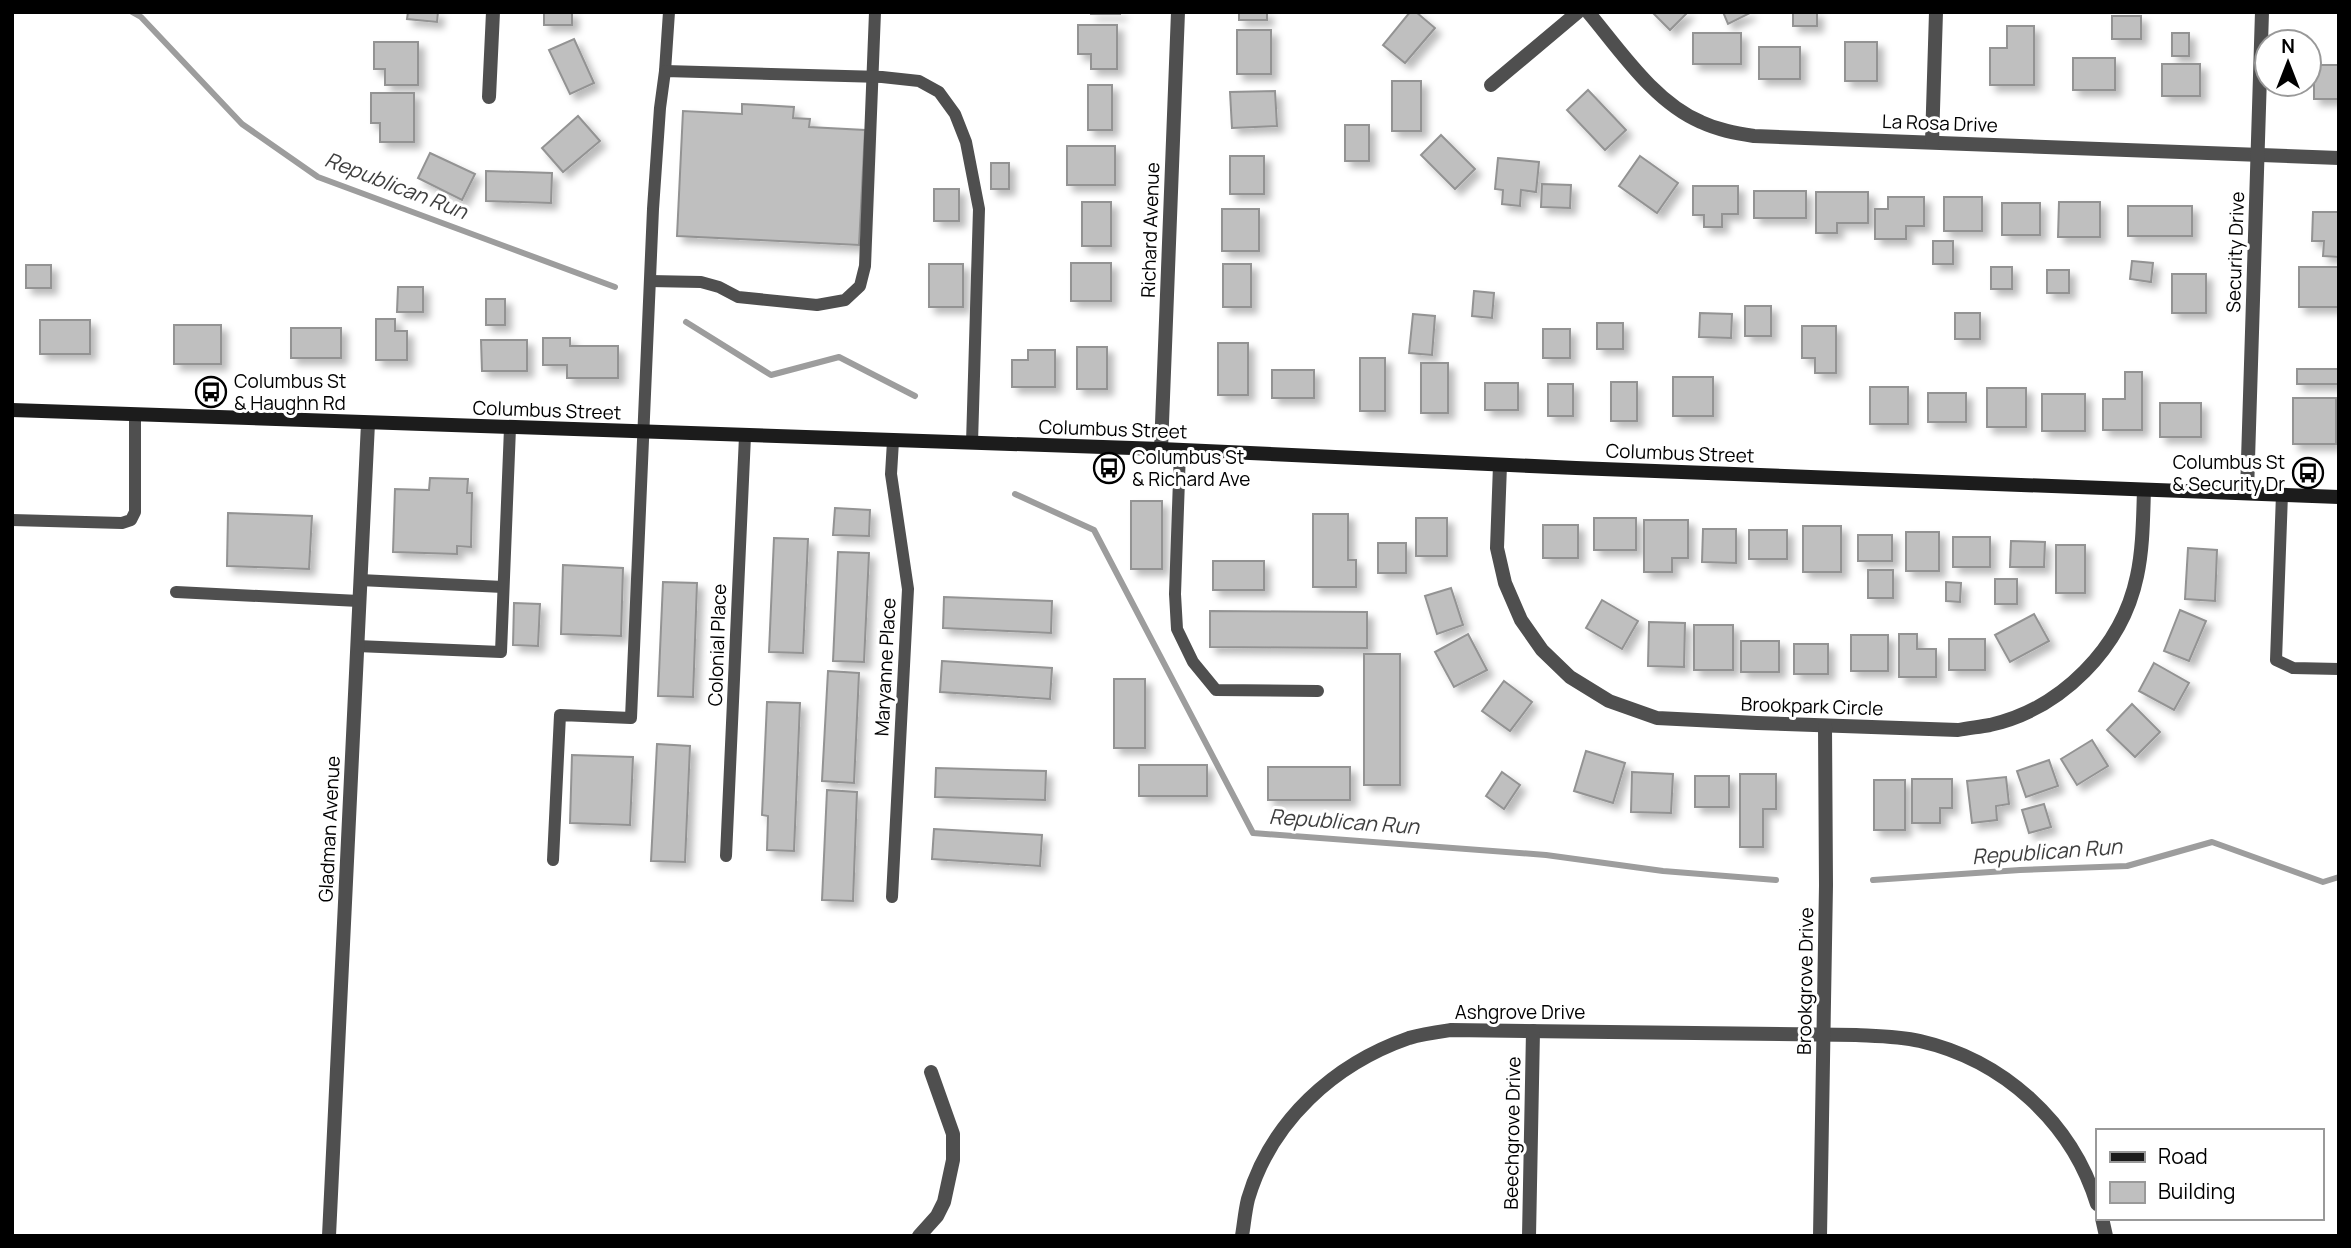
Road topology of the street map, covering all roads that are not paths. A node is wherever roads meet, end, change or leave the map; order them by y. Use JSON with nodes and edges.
{"nodes":[{"id":1,"x":492,"y":12,"type":"edge"},
{"id":2,"x":669,"y":12,"type":"edge"},
{"id":3,"x":875,"y":12,"type":"edge"},
{"id":4,"x":1178,"y":12,"type":"edge"},
{"id":5,"x":1578,"y":12,"type":"edge"},
{"id":6,"x":1588,"y":12,"type":"edge"},
{"id":7,"x":1936,"y":12,"type":"edge"},
{"id":8,"x":2262,"y":12,"type":"edge"},
{"id":9,"x":665,"y":71,"type":"junction"},
{"id":10,"x":874,"y":76,"type":"junction"},
{"id":11,"x":1491,"y":85,"type":"dead end"},
{"id":12,"x":489,"y":97,"type":"dead end"},
{"id":13,"x":1932,"y":142,"type":"junction"},
{"id":14,"x":2257,"y":155,"type":"junction"},
{"id":15,"x":2339,"y":158,"type":"edge"},
{"id":16,"x":650,"y":281,"type":"junction"},
{"id":17,"x":12,"y":410,"type":"edge"},
{"id":18,"x":135,"y":415,"type":"junction"},
{"id":19,"x":368,"y":423,"type":"junction"},
{"id":20,"x":510,"y":428,"type":"junction"},
{"id":21,"x":642,"y":432,"type":"junction"},
{"id":22,"x":745,"y":436,"type":"junction"},
{"id":23,"x":893,"y":441,"type":"junction"},
{"id":24,"x":972,"y":443,"type":"junction"},
{"id":25,"x":1161,"y":450,"type":"junction"},
{"id":26,"x":1180,"y":451,"type":"junction"},
{"id":27,"x":1500,"y":465,"type":"junction"},
{"id":28,"x":2144,"y":490,"type":"junction"},
{"id":29,"x":2247,"y":492,"type":"junction"},
{"id":30,"x":2282,"y":494,"type":"junction"},
{"id":31,"x":2339,"y":496,"type":"edge"},
{"id":32,"x":12,"y":520,"type":"edge"},
{"id":33,"x":360,"y":580,"type":"junction"},
{"id":34,"x":503,"y":587,"type":"junction"},
{"id":35,"x":176,"y":592,"type":"dead end"},
{"id":36,"x":359,"y":601,"type":"junction"},
{"id":37,"x":357,"y":646,"type":"junction"},
{"id":38,"x":2339,"y":669,"type":"edge"},
{"id":39,"x":1318,"y":691,"type":"dead end"},
{"id":40,"x":1825,"y":726,"type":"junction"},
{"id":41,"x":726,"y":856,"type":"dead end"},
{"id":42,"x":553,"y":860,"type":"dead end"},
{"id":43,"x":892,"y":897,"type":"dead end"},
{"id":44,"x":1533,"y":1031,"type":"junction"},
{"id":45,"x":1823,"y":1035,"type":"junction"},
{"id":46,"x":931,"y":1072,"type":"dead end"},
{"id":47,"x":2096,"y":1202,"type":"edge"},
{"id":48,"x":329,"y":1236,"type":"edge"},
{"id":49,"x":919,"y":1236,"type":"edge"},
{"id":50,"x":1241,"y":1236,"type":"edge"},
{"id":51,"x":1530,"y":1236,"type":"edge"},
{"id":52,"x":1820,"y":1236,"type":"edge"}],
"edges":[{"from":1,"to":12,"type":"street"},
{"from":2,"to":9,"type":"lane"},
{"from":3,"to":10,"type":"lane"},
{"from":4,"to":25,"type":"street","name":"Richard Avenue"},
{"from":5,"to":11,"type":"street"},
{"from":6,"to":13,"type":"street","name":"La Rosa Drive"},
{"from":7,"to":13,"type":"street"},
{"from":8,"to":14,"type":"street","name":"Security Drive"},
{"from":9,"to":10,"type":"lane"},
{"from":9,"to":16,"type":"lane"},
{"from":10,"to":16,"type":"lane"},
{"from":10,"to":24,"type":"lane"},
{"from":13,"to":14,"type":"street","name":"La Rosa Drive"},
{"from":14,"to":15,"type":"street","name":"La Rosa Drive"},
{"from":14,"to":29,"type":"street","name":"Security Drive"},
{"from":16,"to":21,"type":"lane"},
{"from":17,"to":18,"type":"main road","name":"Columbus Street"},
{"from":18,"to":19,"type":"main road","name":"Columbus Street"},
{"from":18,"to":32,"type":"lane"},
{"from":19,"to":20,"type":"main road","name":"Columbus Street"},
{"from":19,"to":33,"type":"street","name":"Gladman Avenue"},
{"from":20,"to":21,"type":"main road","name":"Columbus Street"},
{"from":20,"to":34,"type":"lane"},
{"from":21,"to":22,"type":"main road","name":"Columbus Street"},
{"from":21,"to":42,"type":"lane"},
{"from":22,"to":23,"type":"main road","name":"Columbus Street"},
{"from":22,"to":41,"type":"lane","name":"Colonial Place"},
{"from":23,"to":24,"type":"main road","name":"Columbus Street"},
{"from":23,"to":43,"type":"lane","name":"Maryanne Place"},
{"from":24,"to":25,"type":"main road","name":"Columbus Street"},
{"from":25,"to":26,"type":"main road","name":"Columbus Street"},
{"from":26,"to":27,"type":"main road","name":"Columbus Street"},
{"from":26,"to":39,"type":"lane"},
{"from":27,"to":28,"type":"main road","name":"Columbus Street"},
{"from":27,"to":40,"type":"street","name":"Brookpark Circle"},
{"from":28,"to":29,"type":"main road","name":"Columbus Street"},
{"from":28,"to":40,"type":"street","name":"Brookpark Circle"},
{"from":29,"to":30,"type":"main road","name":"Columbus Street"},
{"from":30,"to":31,"type":"main road","name":"Columbus Street"},
{"from":30,"to":38,"type":"lane"},
{"from":33,"to":34,"type":"lane"},
{"from":33,"to":36,"type":"street","name":"Gladman Avenue"},
{"from":34,"to":37,"type":"lane"},
{"from":35,"to":36,"type":"lane"},
{"from":36,"to":37,"type":"street","name":"Gladman Avenue"},
{"from":37,"to":48,"type":"street","name":"Gladman Avenue"},
{"from":40,"to":45,"type":"street","name":"Brookgrove Drive"},
{"from":44,"to":45,"type":"street","name":"Ashgrove Drive"},
{"from":44,"to":50,"type":"street","name":"Ashgrove Drive"},
{"from":44,"to":51,"type":"street","name":"Beechgrove Drive"},
{"from":45,"to":47,"type":"street","name":"Ashgrove Drive"},
{"from":45,"to":52,"type":"street","name":"Brookgrove Drive"},
{"from":46,"to":49,"type":"street"}]}
